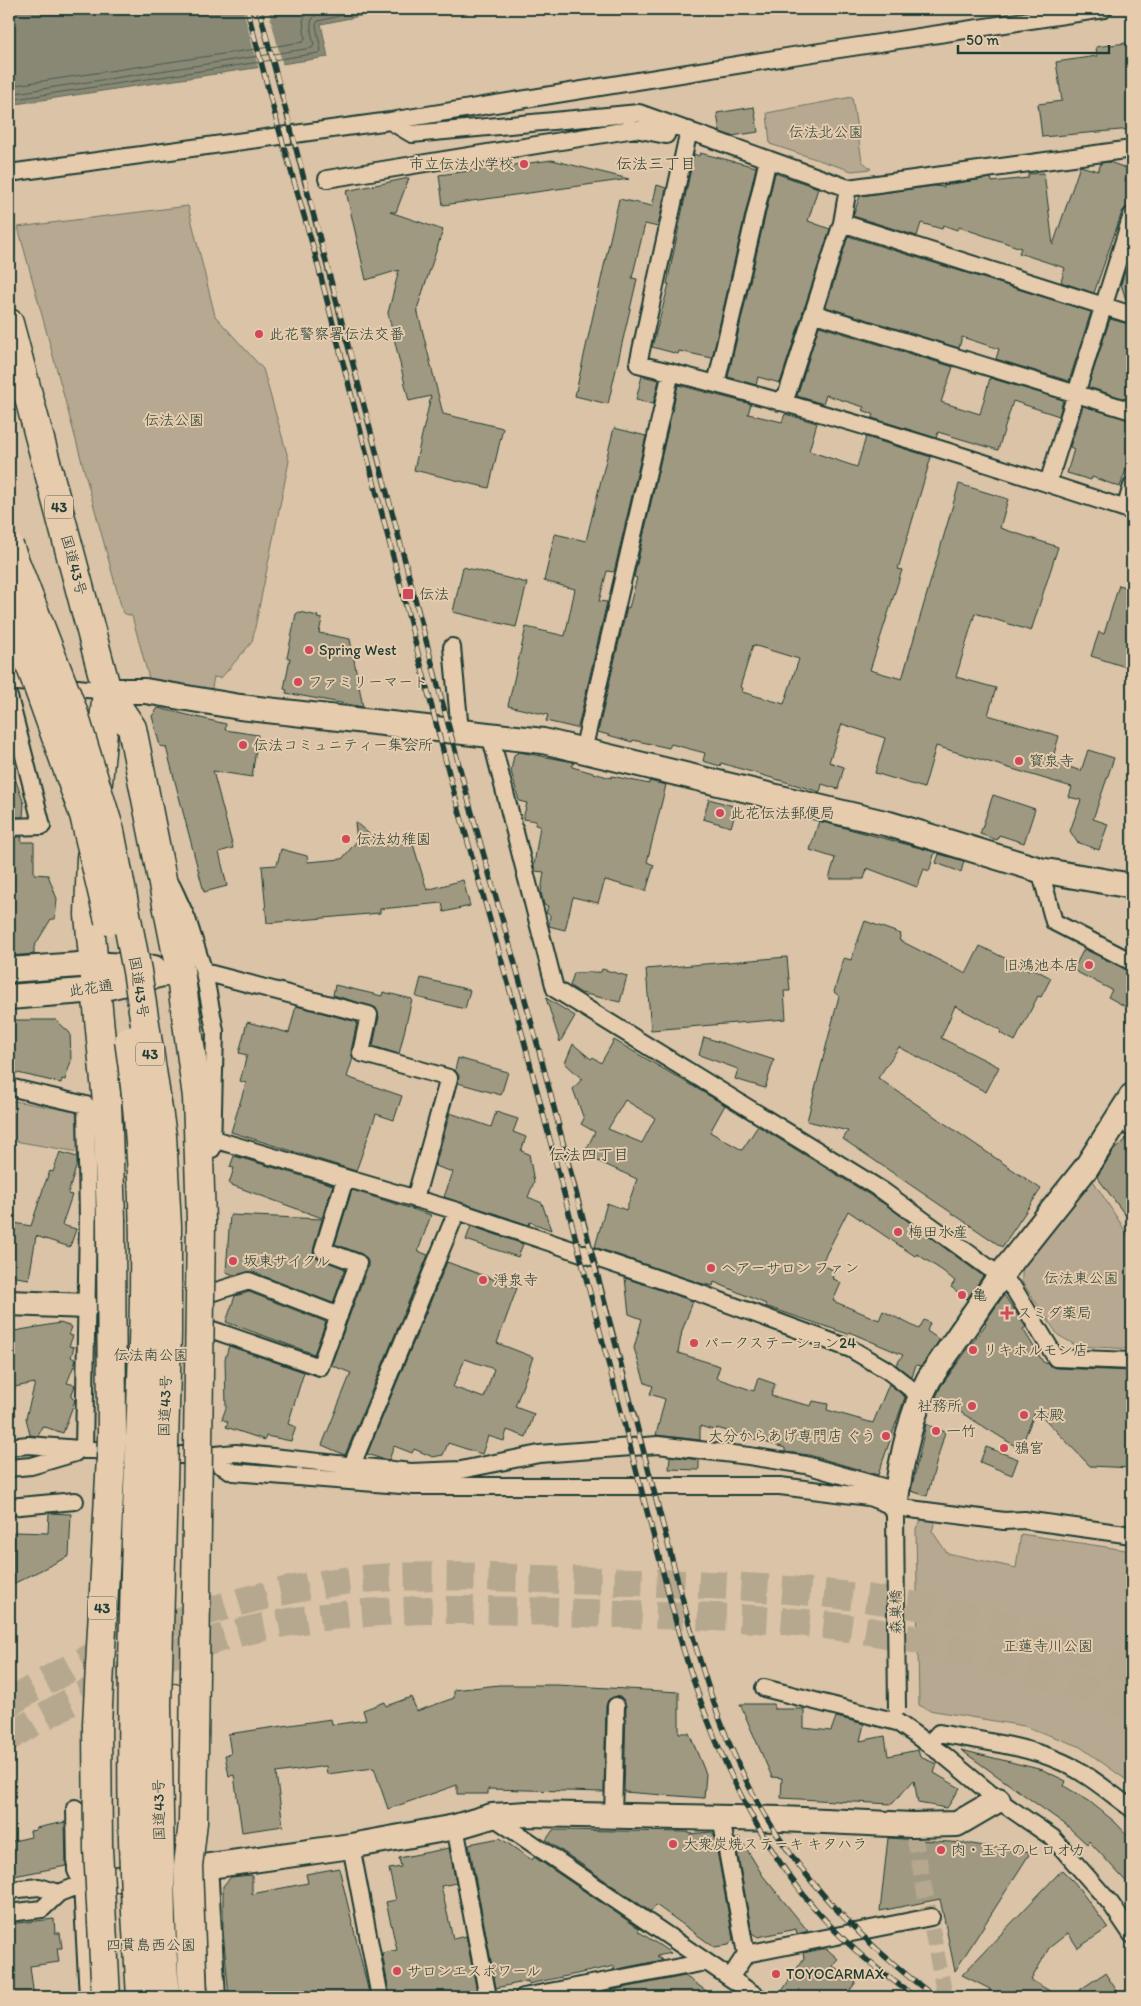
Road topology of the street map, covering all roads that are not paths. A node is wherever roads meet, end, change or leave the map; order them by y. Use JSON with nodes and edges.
{"nodes":[{"id":1,"x":1104,"y":9,"type":"edge"},
{"id":2,"x":390,"y":121,"type":"junction"},
{"id":3,"x":670,"y":124,"type":"junction"},
{"id":4,"x":689,"y":130,"type":"junction"},
{"id":5,"x":1132,"y":149,"type":"edge"},
{"id":6,"x":768,"y":159,"type":"junction"},
{"id":7,"x":9,"y":173,"type":"edge"},
{"id":8,"x":327,"y":179,"type":"dead end"},
{"id":9,"x":848,"y":188,"type":"junction"},
{"id":10,"x":842,"y":223,"type":"junction"},
{"id":11,"x":1131,"y":224,"type":"edge"},
{"id":12,"x":1103,"y":306,"type":"junction"},
{"id":13,"x":812,"y":313,"type":"junction"},
{"id":14,"x":1132,"y":315,"type":"edge"},
{"id":15,"x":9,"y":324,"type":"edge"},
{"id":16,"x":671,"y":372,"type":"junction"},
{"id":17,"x":716,"y":384,"type":"junction"},
{"id":18,"x":1076,"y":393,"type":"junction"},
{"id":19,"x":779,"y":402,"type":"junction"},
{"id":20,"x":1132,"y":411,"type":"edge"},
{"id":21,"x":1048,"y":483,"type":"junction"},
{"id":22,"x":1132,"y":486,"type":"edge"},
{"id":23,"x":1129,"y":510,"type":"edge"},
{"id":24,"x":9,"y":546,"type":"edge"},
{"id":25,"x":9,"y":606,"type":"edge"},
{"id":26,"x":452,"y":647,"type":"dead end"},
{"id":27,"x":9,"y":680,"type":"edge"},
{"id":28,"x":107,"y":691,"type":"junction"},
{"id":29,"x":9,"y":697,"type":"edge"},
{"id":30,"x":460,"y":731,"type":"junction"},
{"id":31,"x":490,"y":734,"type":"junction"},
{"id":32,"x":583,"y":751,"type":"junction"},
{"id":33,"x":9,"y":827,"type":"edge"},
{"id":34,"x":1040,"y":870,"type":"junction"},
{"id":35,"x":1132,"y":886,"type":"edge"},
{"id":36,"x":1132,"y":962,"type":"edge"},
{"id":37,"x":9,"y":970,"type":"edge"},
{"id":38,"x":192,"y":971,"type":"junction"},
{"id":39,"x":95,"y":977,"type":"junction"},
{"id":40,"x":9,"y":997,"type":"edge"},
{"id":41,"x":9,"y":1087,"type":"edge"},
{"id":42,"x":1128,"y":1113,"type":"edge"},
{"id":43,"x":213,"y":1139,"type":"junction"},
{"id":44,"x":345,"y":1179,"type":"junction"},
{"id":45,"x":415,"y":1199,"type":"junction"},
{"id":46,"x":457,"y":1211,"type":"junction"},
{"id":47,"x":1000,"y":1276,"type":"junction"},
{"id":48,"x":207,"y":1294,"type":"junction"},
{"id":49,"x":9,"y":1303,"type":"edge"},
{"id":50,"x":86,"y":1306,"type":"junction"},
{"id":51,"x":339,"y":1316,"type":"junction"},
{"id":52,"x":207,"y":1328,"type":"junction"},
{"id":53,"x":1132,"y":1361,"type":"edge"},
{"id":54,"x":920,"y":1396,"type":"junction"},
{"id":55,"x":9,"y":1447,"type":"edge"},
{"id":56,"x":84,"y":1450,"type":"junction"},
{"id":57,"x":204,"y":1456,"type":"junction"},
{"id":58,"x":352,"y":1466,"type":"junction"},
{"id":59,"x":9,"y":1468,"type":"edge"},
{"id":60,"x":75,"y":1501,"type":"dead end"},
{"id":61,"x":896,"y":1504,"type":"junction"},
{"id":62,"x":9,"y":1508,"type":"edge"},
{"id":63,"x":1132,"y":1535,"type":"edge"},
{"id":64,"x":147,"y":1583,"type":"junction"},
{"id":65,"x":764,"y":1688,"type":"dead end"},
{"id":66,"x":616,"y":1706,"type":"dead end"},
{"id":67,"x":897,"y":1715,"type":"junction"},
{"id":68,"x":929,"y":1744,"type":"junction"},
{"id":69,"x":998,"y":1800,"type":"junction"},
{"id":70,"x":75,"y":1808,"type":"dead end"},
{"id":71,"x":1132,"y":1809,"type":"edge"},
{"id":72,"x":492,"y":1816,"type":"junction"},
{"id":73,"x":613,"y":1816,"type":"junction"},
{"id":74,"x":721,"y":1818,"type":"junction"},
{"id":75,"x":455,"y":1827,"type":"junction"},
{"id":76,"x":350,"y":1846,"type":"junction"},
{"id":77,"x":199,"y":1865,"type":"junction"},
{"id":78,"x":82,"y":1884,"type":"junction"},
{"id":79,"x":9,"y":1890,"type":"edge"},
{"id":80,"x":59,"y":1893,"type":"junction"},
{"id":81,"x":9,"y":1913,"type":"edge"},
{"id":82,"x":930,"y":1917,"type":"dead end"},
{"id":83,"x":1132,"y":1936,"type":"edge"},
{"id":84,"x":746,"y":1954,"type":"junction"},
{"id":85,"x":706,"y":1962,"type":"junction"},
{"id":86,"x":730,"y":1978,"type":"junction"},
{"id":87,"x":547,"y":1995,"type":"edge"},
{"id":88,"x":88,"y":1997,"type":"edge"},
{"id":89,"x":106,"y":1997,"type":"edge"},
{"id":90,"x":122,"y":1997,"type":"edge"},
{"id":91,"x":140,"y":1997,"type":"edge"},
{"id":92,"x":165,"y":1997,"type":"edge"},
{"id":93,"x":193,"y":1997,"type":"edge"},
{"id":94,"x":217,"y":1997,"type":"edge"},
{"id":95,"x":380,"y":1997,"type":"edge"},
{"id":96,"x":488,"y":1997,"type":"edge"},
{"id":97,"x":523,"y":1997,"type":"edge"},
{"id":98,"x":756,"y":1997,"type":"edge"}],
"edges":[{"from":1,"to":2,"type":"street"},
{"from":2,"to":3,"type":"street"},
{"from":2,"to":7,"type":"street"},
{"from":3,"to":4,"type":"street"},
{"from":3,"to":8,"type":"street"},
{"from":4,"to":6,"type":"street"},
{"from":4,"to":16,"type":"street"},
{"from":5,"to":9,"type":"street"},
{"from":6,"to":9,"type":"street"},
{"from":6,"to":17,"type":"street"},
{"from":9,"to":10,"type":"street"},
{"from":10,"to":12,"type":"street"},
{"from":10,"to":13,"type":"street"},
{"from":11,"to":12,"type":"street"},
{"from":12,"to":14,"type":"street"},
{"from":12,"to":18,"type":"street"},
{"from":13,"to":18,"type":"street"},
{"from":13,"to":19,"type":"street"},
{"from":15,"to":28,"type":"highway","name":"国道43号","number":"43"},
{"from":16,"to":17,"type":"street"},
{"from":16,"to":32,"type":"street"},
{"from":17,"to":19,"type":"street"},
{"from":18,"to":20,"type":"street"},
{"from":18,"to":21,"type":"street"},
{"from":19,"to":21,"type":"street"},
{"from":21,"to":23,"type":"street"},
{"from":22,"to":23,"type":"street"},
{"from":24,"to":64,"type":"highway","name":"国道43号","number":"43","bridge":true},
{"from":25,"to":64,"type":"highway","name":"国道43号","number":"43","bridge":true},
{"from":26,"to":30,"type":"street"},
{"from":27,"to":28,"type":"street"},
{"from":28,"to":30,"type":"street"},
{"from":28,"to":38,"type":"highway","name":"国道43号","number":"43"},
{"from":28,"to":39,"type":"highway","name":"国道43号","number":"43"},
{"from":29,"to":33,"type":"street"},
{"from":30,"to":31,"type":"street"},
{"from":31,"to":32,"type":"street"},
{"from":31,"to":47,"type":"street"},
{"from":32,"to":34,"type":"street"},
{"from":34,"to":35,"type":"street"},
{"from":34,"to":36,"type":"street"},
{"from":37,"to":39,"type":"street","name":"此花通"},
{"from":38,"to":39,"type":"street","name":"此花通"},
{"from":38,"to":43,"type":"street"},
{"from":38,"to":45,"type":"street"},
{"from":38,"to":77,"type":"highway","name":"国道43号","number":"43","bridge":true},
{"from":39,"to":40,"type":"street","name":"此花通"},
{"from":39,"to":89,"type":"highway","name":"国道43号","number":"43","bridge":true},
{"from":41,"to":50,"type":"street"},
{"from":42,"to":47,"type":"street"},
{"from":43,"to":44,"type":"street"},
{"from":43,"to":48,"type":"street"},
{"from":44,"to":45,"type":"street"},
{"from":44,"to":51,"type":"street"},
{"from":45,"to":46,"type":"street"},
{"from":46,"to":54,"type":"street"},
{"from":46,"to":58,"type":"street"},
{"from":47,"to":53,"type":"street"},
{"from":47,"to":54,"type":"street"},
{"from":48,"to":51,"type":"street"},
{"from":48,"to":52,"type":"street"},
{"from":49,"to":50,"type":"street"},
{"from":50,"to":56,"type":"street"},
{"from":51,"to":52,"type":"street"},
{"from":52,"to":57,"type":"street"},
{"from":54,"to":61,"type":"street"},
{"from":55,"to":56,"type":"street"},
{"from":56,"to":57,"type":"street"},
{"from":56,"to":59,"type":"street"},
{"from":57,"to":58,"type":"street"},
{"from":57,"to":61,"type":"street"},
{"from":58,"to":61,"type":"street"},
{"from":60,"to":62,"type":"street"},
{"from":61,"to":63,"type":"street"},
{"from":61,"to":67,"type":"street","name":"森巣橋","bridge":true},
{"from":64,"to":77,"type":"highway","bridge":true},
{"from":64,"to":90,"type":"highway","number":"43","bridge":true},
{"from":64,"to":91,"type":"highway","name":"国道43号","number":"43","bridge":true},
{"from":64,"to":92,"type":"highway","name":"国道43号","number":"43","bridge":true},
{"from":65,"to":67,"type":"street"},
{"from":66,"to":73,"type":"street"},
{"from":67,"to":68,"type":"street"},
{"from":68,"to":69,"type":"street"},
{"from":68,"to":71,"type":"street"},
{"from":69,"to":74,"type":"street"},
{"from":69,"to":83,"type":"street"},
{"from":70,"to":78,"type":"street"},
{"from":72,"to":73,"type":"street"},
{"from":72,"to":75,"type":"street"},
{"from":72,"to":85,"type":"street"},
{"from":73,"to":74,"type":"street"},
{"from":74,"to":84,"type":"street"},
{"from":75,"to":76,"type":"street"},
{"from":75,"to":96,"type":"street"},
{"from":76,"to":77,"type":"street"},
{"from":76,"to":95,"type":"street"},
{"from":77,"to":78,"type":"street"},
{"from":77,"to":93,"type":"highway","number":"43","bridge":true},
{"from":77,"to":94,"type":"street"},
{"from":78,"to":80,"type":"street"},
{"from":78,"to":88,"type":"street"},
{"from":79,"to":80,"type":"street"},
{"from":80,"to":81,"type":"street"},
{"from":82,"to":84,"type":"street"},
{"from":84,"to":86,"type":"street"},
{"from":85,"to":86,"type":"street"},
{"from":85,"to":87,"type":"street"},
{"from":86,"to":98,"type":"street"},
{"from":87,"to":97,"type":"street"}]}
